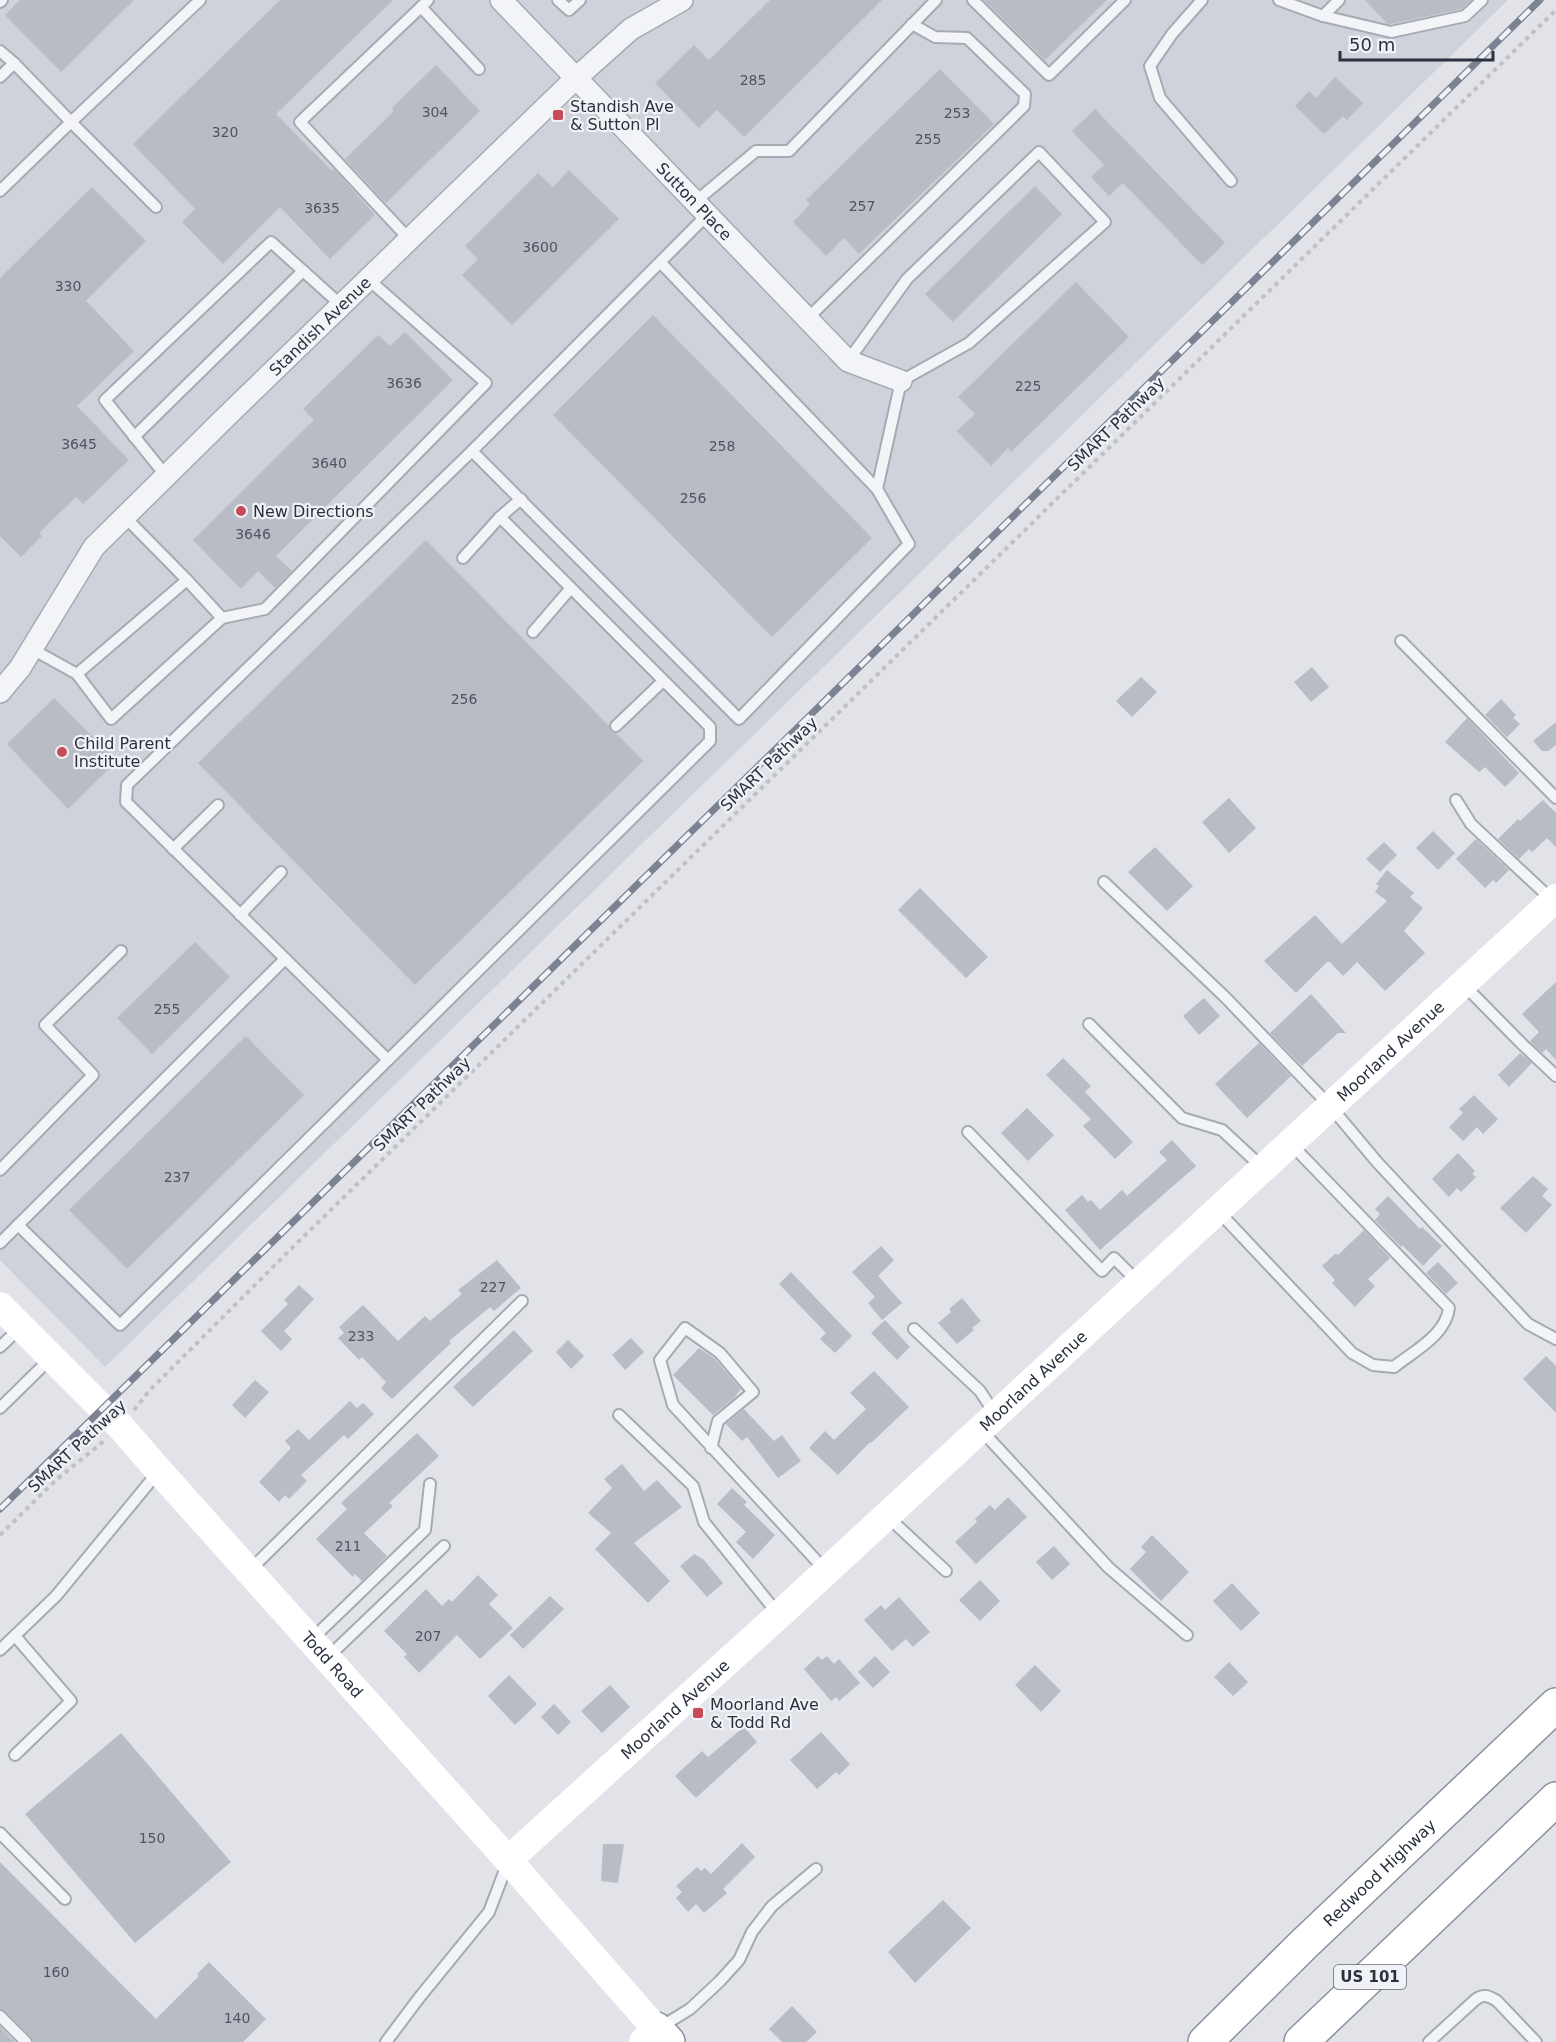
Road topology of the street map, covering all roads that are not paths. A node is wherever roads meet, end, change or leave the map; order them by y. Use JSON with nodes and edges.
{"nodes":[{"id":1,"x":200,"y":0,"type":"edge"},
{"id":2,"x":501,"y":0,"type":"edge"},
{"id":3,"x":558,"y":0,"type":"edge"},
{"id":4,"x":580,"y":0,"type":"edge"},
{"id":5,"x":682,"y":0,"type":"edge"},
{"id":6,"x":936,"y":0,"type":"edge"},
{"id":7,"x":973,"y":0,"type":"edge"},
{"id":8,"x":1125,"y":0,"type":"edge"},
{"id":9,"x":1202,"y":0,"type":"edge"},
{"id":10,"x":1279,"y":0,"type":"edge"},
{"id":11,"x":1339,"y":0,"type":"edge"},
{"id":12,"x":1482,"y":0,"type":"edge"},
{"id":13,"x":425,"y":4,"type":"edge"},
{"id":14,"x":1323,"y":16,"type":"junction"},
{"id":15,"x":912,"y":24,"type":"junction"},
{"id":16,"x":0,"y":51,"type":"edge"},
{"id":17,"x":14,"y":63,"type":"junction"},
{"id":18,"x":479,"y":69,"type":"dead end"},
{"id":19,"x":0,"y":77,"type":"edge"},
{"id":20,"x":575,"y":79,"type":"junction"},
{"id":21,"x":71,"y":122,"type":"junction"},
{"id":22,"x":1231,"y":181,"type":"dead end"},
{"id":23,"x":0,"y":191,"type":"edge"},
{"id":24,"x":156,"y":207,"type":"dead end"},
{"id":25,"x":701,"y":209,"type":"junction"},
{"id":26,"x":409,"y":239,"type":"junction"},
{"id":27,"x":660,"y":262,"type":"junction"},
{"id":28,"x":303,"y":271,"type":"junction"},
{"id":29,"x":368,"y":279,"type":"junction"},
{"id":30,"x":341,"y":305,"type":"junction"},
{"id":31,"x":807,"y":319,"type":"junction"},
{"id":32,"x":848,"y":361,"type":"junction"},
{"id":33,"x":901,"y":381,"type":"junction"},
{"id":34,"x":134,"y":437,"type":"junction"},
{"id":35,"x":472,"y":451,"type":"junction"},
{"id":36,"x":166,"y":476,"type":"junction"},
{"id":37,"x":877,"y":489,"type":"junction"},
{"id":38,"x":520,"y":499,"type":"junction"},
{"id":39,"x":125,"y":517,"type":"junction"},
{"id":40,"x":500,"y":517,"type":"junction"},
{"id":41,"x":463,"y":558,"type":"dead end"},
{"id":42,"x":187,"y":580,"type":"junction"},
{"id":43,"x":571,"y":588,"type":"junction"},
{"id":44,"x":222,"y":618,"type":"junction"},
{"id":45,"x":533,"y":632,"type":"dead end"},
{"id":46,"x":1401,"y":641,"type":"dead end"},
{"id":47,"x":32,"y":649,"type":"junction"},
{"id":48,"x":77,"y":674,"type":"junction"},
{"id":49,"x":663,"y":681,"type":"junction"},
{"id":50,"x":0,"y":692,"type":"edge"},
{"id":51,"x":616,"y":726,"type":"dead end"},
{"id":52,"x":1556,"y":798,"type":"edge"},
{"id":53,"x":1456,"y":800,"type":"dead end"},
{"id":54,"x":218,"y":805,"type":"dead end"},
{"id":55,"x":173,"y":849,"type":"junction"},
{"id":56,"x":281,"y":872,"type":"dead end"},
{"id":57,"x":1104,"y":882,"type":"dead end"},
{"id":58,"x":1555,"y":901,"type":"edge"},
{"id":59,"x":240,"y":915,"type":"junction"},
{"id":60,"x":121,"y":951,"type":"dead end"},
{"id":61,"x":285,"y":960,"type":"junction"},
{"id":62,"x":1463,"y":983,"type":"junction"},
{"id":63,"x":1089,"y":1024,"type":"dead end"},
{"id":64,"x":388,"y":1060,"type":"junction"},
{"id":65,"x":1556,"y":1076,"type":"edge"},
{"id":66,"x":1330,"y":1106,"type":"junction"},
{"id":67,"x":968,"y":1132,"type":"dead end"},
{"id":68,"x":1290,"y":1143,"type":"junction"},
{"id":69,"x":1263,"y":1168,"type":"junction"},
{"id":70,"x":0,"y":1170,"type":"edge"},
{"id":71,"x":1217,"y":1210,"type":"junction"},
{"id":72,"x":18,"y":1225,"type":"junction"},
{"id":73,"x":0,"y":1243,"type":"edge"},
{"id":74,"x":1138,"y":1282,"type":"junction"},
{"id":75,"x":522,"y":1301,"type":"dead end"},
{"id":76,"x":0,"y":1306,"type":"edge"},
{"id":77,"x":21,"y":1327,"type":"junction"},
{"id":78,"x":914,"y":1329,"type":"dead end"},
{"id":79,"x":1556,"y":1339,"type":"edge"},
{"id":80,"x":0,"y":1347,"type":"edge"},
{"id":81,"x":52,"y":1357,"type":"junction"},
{"id":82,"x":0,"y":1408,"type":"edge"},
{"id":83,"x":619,"y":1415,"type":"dead end"},
{"id":84,"x":987,"y":1422,"type":"junction"},
{"id":85,"x":711,"y":1448,"type":"junction"},
{"id":86,"x":159,"y":1471,"type":"junction"},
{"id":87,"x":430,"y":1484,"type":"dead end"},
{"id":88,"x":886,"y":1515,"type":"junction"},
{"id":89,"x":444,"y":1546,"type":"dead end"},
{"id":90,"x":826,"y":1570,"type":"junction"},
{"id":91,"x":946,"y":1571,"type":"dead end"},
{"id":92,"x":249,"y":1572,"type":"junction"},
{"id":93,"x":779,"y":1615,"type":"junction"},
{"id":94,"x":1187,"y":1635,"type":"dead end"},
{"id":95,"x":15,"y":1636,"type":"junction"},
{"id":96,"x":0,"y":1650,"type":"edge"},
{"id":97,"x":319,"y":1650,"type":"junction"},
{"id":98,"x":1556,"y":1706,"type":"edge"},
{"id":99,"x":15,"y":1755,"type":"dead end"},
{"id":100,"x":1556,"y":1799,"type":"edge"},
{"id":101,"x":0,"y":1833,"type":"edge"},
{"id":102,"x":508,"y":1860,"type":"junction"},
{"id":103,"x":816,"y":1869,"type":"dead end"},
{"id":104,"x":65,"y":1899,"type":"dead end"},
{"id":105,"x":1438,"y":1912,"type":"junction"},
{"id":106,"x":1303,"y":1945,"type":"junction"},
{"id":107,"x":0,"y":2016,"type":"edge"},
{"id":108,"x":656,"y":2038,"type":"edge"},
{"id":109,"x":26,"y":2042,"type":"edge"},
{"id":110,"x":386,"y":2042,"type":"edge"},
{"id":111,"x":1182,"y":2042,"type":"edge"},
{"id":112,"x":1205,"y":2042,"type":"edge"},
{"id":113,"x":1301,"y":2042,"type":"edge"},
{"id":114,"x":1323,"y":2042,"type":"edge"},
{"id":115,"x":1429,"y":2042,"type":"edge"},
{"id":116,"x":1536,"y":2042,"type":"edge"}],
"edges":[{"from":1,"to":21,"type":"lane"},
{"from":2,"to":20,"type":"street","name":"Sutton Place"},
{"from":3,"to":4,"type":"lane"},
{"from":5,"to":20,"type":"street","name":"Standish Avenue"},
{"from":6,"to":15,"type":"lane"},
{"from":7,"to":8,"type":"lane"},
{"from":9,"to":22,"type":"lane"},
{"from":10,"to":14,"type":"lane"},
{"from":11,"to":14,"type":"lane"},
{"from":12,"to":14,"type":"lane"},
{"from":13,"to":18,"type":"lane"},
{"from":13,"to":26,"type":"lane"},
{"from":15,"to":25,"type":"lane"},
{"from":15,"to":31,"type":"lane"},
{"from":16,"to":17,"type":"lane"},
{"from":17,"to":19,"type":"lane"},
{"from":17,"to":21,"type":"lane"},
{"from":20,"to":25,"type":"street","name":"Sutton Place"},
{"from":20,"to":26,"type":"street","name":"Standish Avenue"},
{"from":21,"to":23,"type":"lane"},
{"from":21,"to":24,"type":"lane"},
{"from":25,"to":27,"type":"lane"},
{"from":25,"to":31,"type":"street","name":"Sutton Place"},
{"from":26,"to":29,"type":"street","name":"Standish Avenue"},
{"from":27,"to":35,"type":"lane"},
{"from":27,"to":37,"type":"lane"},
{"from":28,"to":30,"type":"lane"},
{"from":28,"to":34,"type":"lane"},
{"from":28,"to":34,"type":"lane"},
{"from":29,"to":30,"type":"street","name":"Standish Avenue"},
{"from":29,"to":44,"type":"lane"},
{"from":30,"to":36,"type":"street","name":"Standish Avenue"},
{"from":31,"to":32,"type":"street","name":"Sutton Place"},
{"from":32,"to":33,"type":"street","name":"Sutton Place"},
{"from":32,"to":33,"type":"lane"},
{"from":33,"to":37,"type":"lane"},
{"from":34,"to":36,"type":"lane"},
{"from":35,"to":38,"type":"lane"},
{"from":35,"to":55,"type":"lane"},
{"from":36,"to":39,"type":"street","name":"Standish Avenue"},
{"from":37,"to":38,"type":"lane"},
{"from":38,"to":40,"type":"lane"},
{"from":39,"to":42,"type":"lane"},
{"from":39,"to":47,"type":"street","name":"Standish Avenue"},
{"from":40,"to":41,"type":"lane"},
{"from":40,"to":43,"type":"lane"},
{"from":42,"to":44,"type":"lane"},
{"from":42,"to":48,"type":"lane"},
{"from":43,"to":45,"type":"lane"},
{"from":43,"to":49,"type":"lane"},
{"from":44,"to":48,"type":"lane"},
{"from":46,"to":52,"type":"lane"},
{"from":47,"to":48,"type":"lane"},
{"from":47,"to":50,"type":"street","name":"Standish Avenue"},
{"from":49,"to":51,"type":"lane"},
{"from":49,"to":64,"type":"lane"},
{"from":53,"to":58,"type":"lane"},
{"from":54,"to":55,"type":"lane"},
{"from":55,"to":59,"type":"lane"},
{"from":56,"to":59,"type":"lane"},
{"from":57,"to":66,"type":"lane"},
{"from":58,"to":62,"type":"street","name":"Moorland Avenue"},
{"from":59,"to":61,"type":"lane"},
{"from":60,"to":70,"type":"lane"},
{"from":61,"to":64,"type":"lane"},
{"from":61,"to":72,"type":"lane"},
{"from":62,"to":65,"type":"lane"},
{"from":62,"to":66,"type":"street","name":"Moorland Avenue"},
{"from":63,"to":69,"type":"lane"},
{"from":64,"to":72,"type":"lane"},
{"from":66,"to":68,"type":"street","name":"Moorland Avenue"},
{"from":66,"to":79,"type":"lane"},
{"from":67,"to":74,"type":"lane"},
{"from":68,"to":69,"type":"street","name":"Moorland Avenue"},
{"from":68,"to":71,"type":"lane"},
{"from":69,"to":71,"type":"street","name":"Moorland Avenue"},
{"from":71,"to":74,"type":"street","name":"Moorland Avenue"},
{"from":72,"to":73,"type":"lane"},
{"from":74,"to":84,"type":"street","name":"Moorland Avenue"},
{"from":75,"to":92,"type":"lane"},
{"from":76,"to":77,"type":"street","name":"Todd Road"},
{"from":77,"to":80,"type":"lane"},
{"from":77,"to":81,"type":"street","name":"Todd Road"},
{"from":78,"to":84,"type":"lane"},
{"from":81,"to":82,"type":"lane"},
{"from":81,"to":86,"type":"street","name":"Todd Road"},
{"from":83,"to":93,"type":"lane"},
{"from":84,"to":88,"type":"street","name":"Moorland Avenue"},
{"from":84,"to":94,"type":"lane"},
{"from":85,"to":85,"type":"lane"},
{"from":85,"to":90,"type":"lane"},
{"from":86,"to":92,"type":"street","name":"Todd Road"},
{"from":86,"to":95,"type":"lane"},
{"from":87,"to":97,"type":"lane"},
{"from":88,"to":90,"type":"street","name":"Moorland Avenue"},
{"from":88,"to":91,"type":"lane"},
{"from":89,"to":97,"type":"lane"},
{"from":90,"to":93,"type":"street","name":"Moorland Avenue"},
{"from":92,"to":97,"type":"street","name":"Todd Road"},
{"from":93,"to":102,"type":"street","name":"Moorland Avenue"},
{"from":95,"to":96,"type":"lane"},
{"from":95,"to":99,"type":"lane"},
{"from":97,"to":102,"type":"street","name":"Todd Road"},
{"from":98,"to":106,"type":"highway","name":"Redwood Highway"},
{"from":100,"to":105,"type":"highway","number":"US 101"},
{"from":101,"to":104,"type":"lane"},
{"from":102,"to":108,"type":"street","name":"Todd Road"},
{"from":102,"to":110,"type":"lane"},
{"from":103,"to":108,"type":"lane"},
{"from":105,"to":113,"type":"highway","number":"US 101"},
{"from":105,"to":114,"type":"highway"},
{"from":106,"to":111,"type":"highway"},
{"from":106,"to":112,"type":"highway","name":"Redwood Highway"},
{"from":107,"to":109,"type":"lane"},
{"from":115,"to":116,"type":"lane"}]}
